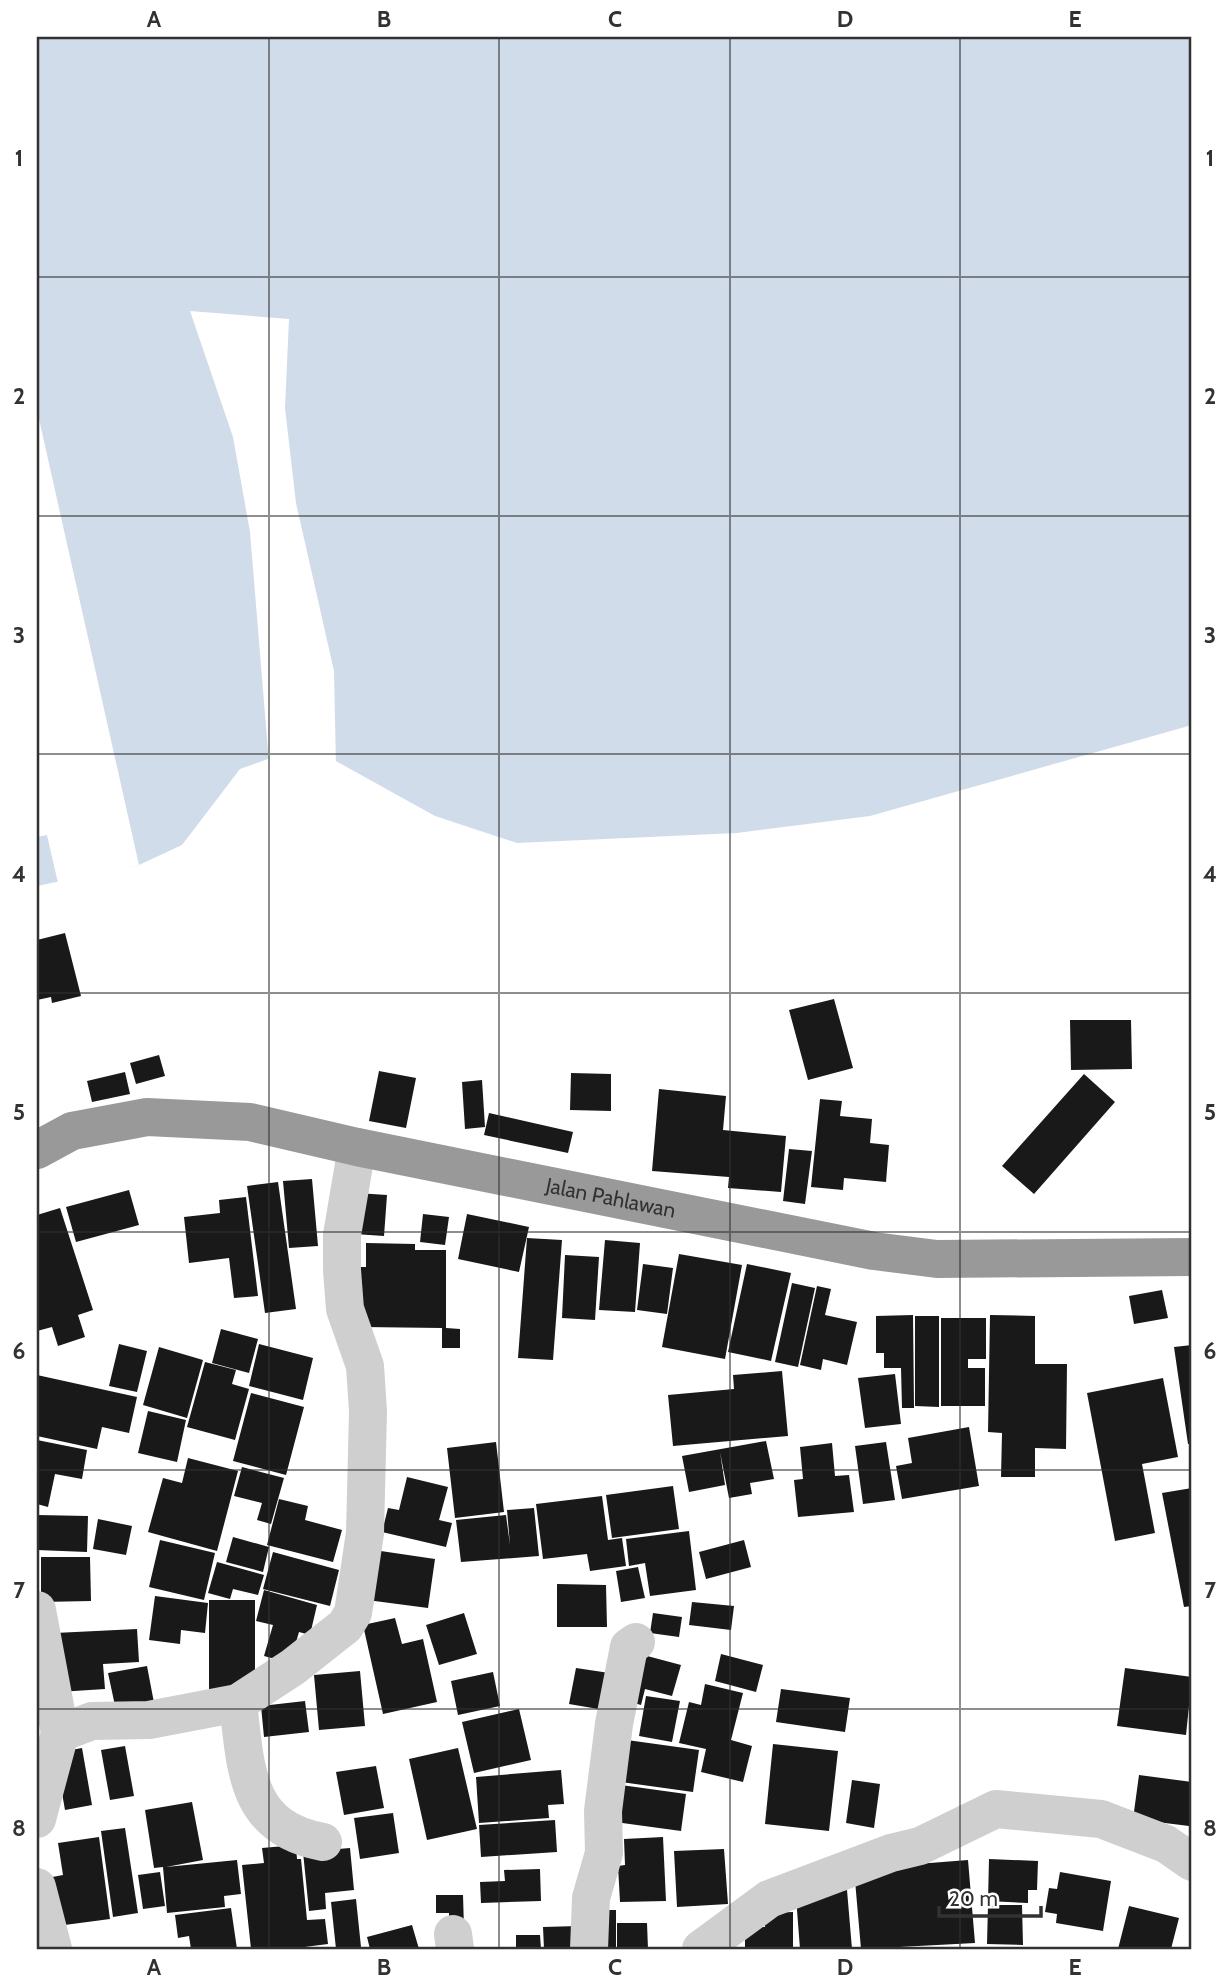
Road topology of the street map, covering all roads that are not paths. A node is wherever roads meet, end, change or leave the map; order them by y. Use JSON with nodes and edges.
{"nodes":[{"id":1,"x":357,"y":1147,"type":"junction"},
{"id":2,"x":37,"y":1150,"type":"edge"},
{"id":3,"x":1192,"y":1257,"type":"edge"},
{"id":4,"x":37,"y":1610,"type":"edge"},
{"id":5,"x":636,"y":1642,"type":"dead end"},
{"id":6,"x":238,"y":1703,"type":"junction"},
{"id":7,"x":60,"y":1733,"type":"junction"},
{"id":8,"x":37,"y":1819,"type":"edge"},
{"id":9,"x":323,"y":1842,"type":"dead end"},
{"id":10,"x":1192,"y":1862,"type":"edge"},
{"id":11,"x":37,"y":1887,"type":"edge"},
{"id":12,"x":53,"y":1949,"type":"edge"},
{"id":13,"x":589,"y":1949,"type":"edge"},
{"id":14,"x":701,"y":1949,"type":"edge"}],
"edges":[{"from":1,"to":2,"type":"highway","name":"Jalan Pahlawan"},
{"from":1,"to":3,"type":"highway","name":"Jalan Pahlawan"},
{"from":1,"to":6,"type":"street"},
{"from":4,"to":7,"type":"street"},
{"from":5,"to":13,"type":"street"},
{"from":6,"to":7,"type":"street"},
{"from":6,"to":9,"type":"street"},
{"from":7,"to":8,"type":"street"},
{"from":10,"to":14,"type":"street"},
{"from":11,"to":12,"type":"street"}]}
